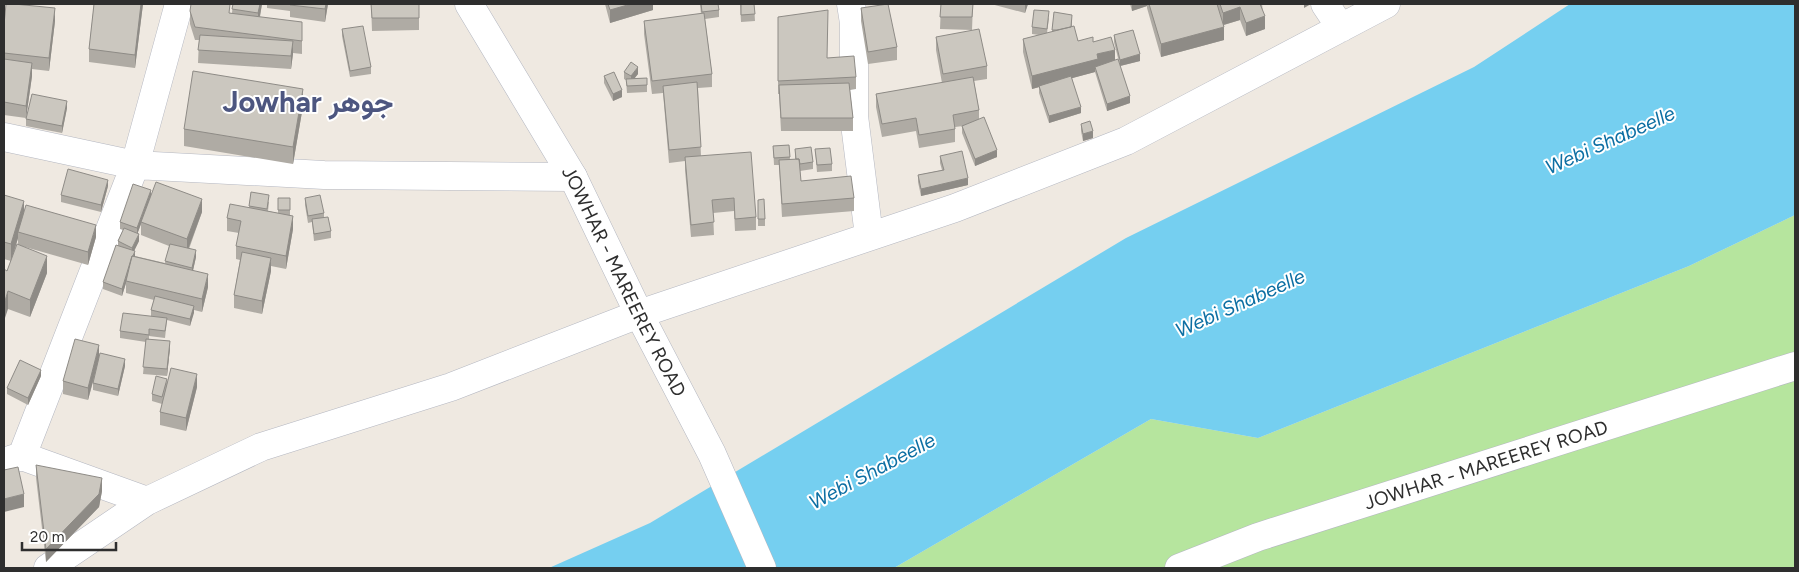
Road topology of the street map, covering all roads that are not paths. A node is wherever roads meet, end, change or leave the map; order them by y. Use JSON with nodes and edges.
{"nodes":[{"id":1,"x":179,"y":4,"type":"edge"},
{"id":2,"x":469,"y":4,"type":"edge"},
{"id":3,"x":851,"y":4,"type":"edge"},
{"id":4,"x":1325,"y":4,"type":"edge"},
{"id":5,"x":1386,"y":4,"type":"edge"},
{"id":6,"x":1341,"y":28,"type":"junction"},
{"id":7,"x":4,"y":137,"type":"edge"},
{"id":8,"x":135,"y":165,"type":"junction"},
{"id":9,"x":573,"y":177,"type":"junction"},
{"id":10,"x":869,"y":236,"type":"junction"},
{"id":11,"x":639,"y":314,"type":"junction"},
{"id":12,"x":1795,"y":366,"type":"edge"},
{"id":13,"x":13,"y":459,"type":"edge"},
{"id":14,"x":147,"y":501,"type":"junction"},
{"id":15,"x":48,"y":568,"type":"edge"},
{"id":16,"x":762,"y":568,"type":"edge"},
{"id":17,"x":1179,"y":568,"type":"edge"}],
"edges":[{"from":1,"to":8,"type":"street"},
{"from":2,"to":9,"type":"street","name":"JOWHAR - MAREEREY ROAD"},
{"from":3,"to":10,"type":"street"},
{"from":4,"to":6,"type":"street"},
{"from":5,"to":6,"type":"street"},
{"from":6,"to":10,"type":"street"},
{"from":7,"to":8,"type":"street"},
{"from":8,"to":9,"type":"street"},
{"from":8,"to":13,"type":"street"},
{"from":9,"to":11,"type":"street","name":"JOWHAR - MAREEREY ROAD"},
{"from":10,"to":11,"type":"street"},
{"from":11,"to":14,"type":"street"},
{"from":11,"to":16,"type":"street","name":"JOWHAR - MAREEREY ROAD"},
{"from":12,"to":17,"type":"street","name":"JOWHAR - MAREEREY ROAD"},
{"from":13,"to":14,"type":"street"},
{"from":14,"to":15,"type":"street"}]}
